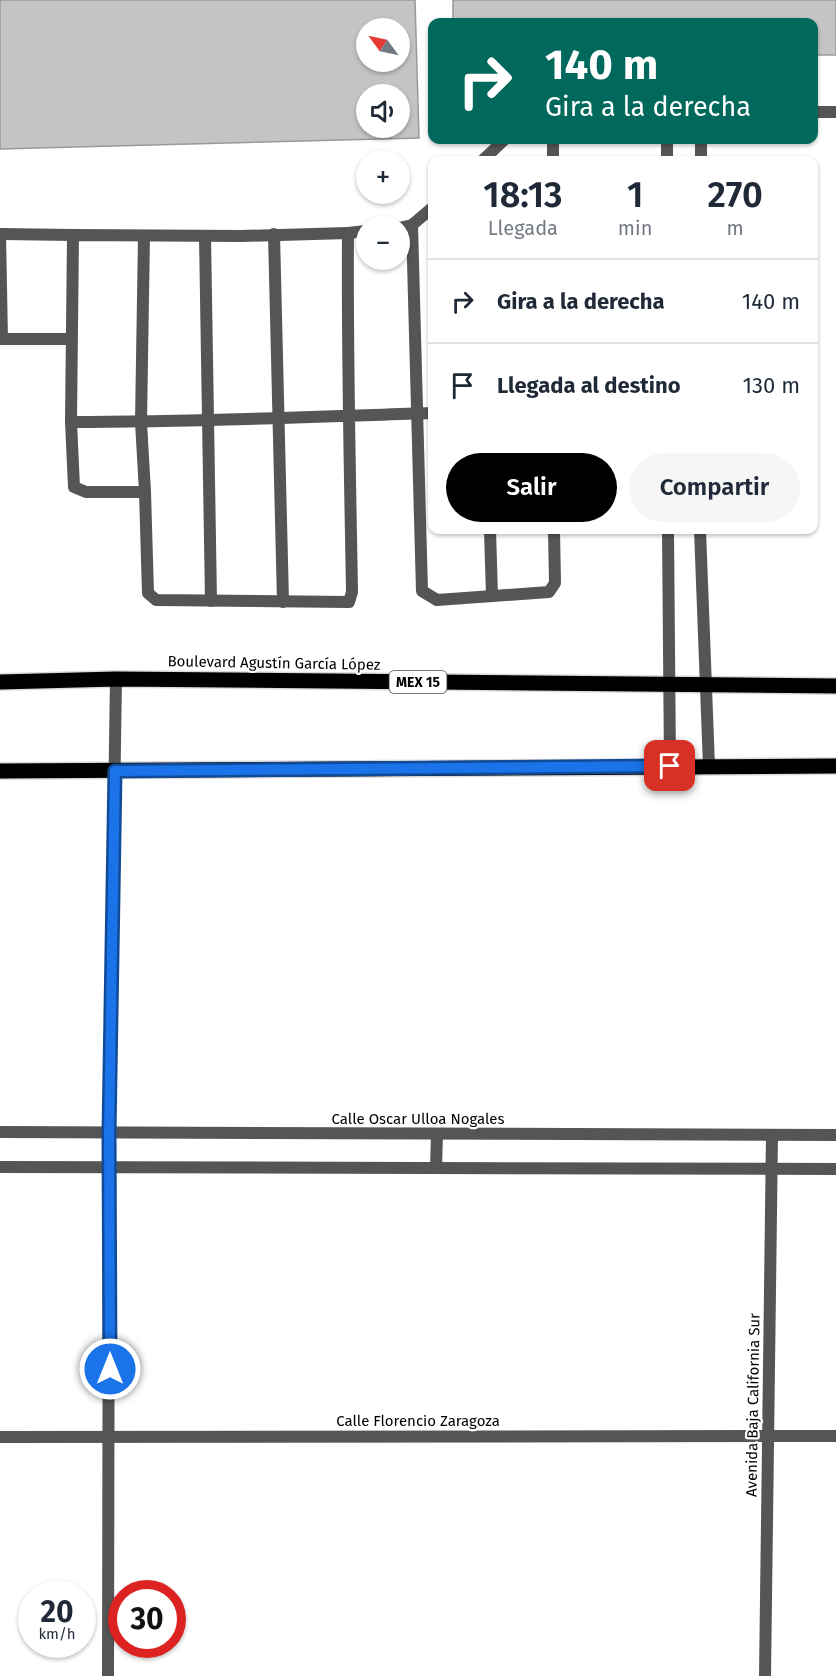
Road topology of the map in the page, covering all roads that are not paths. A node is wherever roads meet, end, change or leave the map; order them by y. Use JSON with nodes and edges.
{"nodes":[{"id":1,"x":818,"y":112,"type":"edge"},
{"id":2,"x":836,"y":112,"type":"edge"},
{"id":3,"x":500,"y":144,"type":"edge"},
{"id":4,"x":489,"y":156,"type":"edge"},
{"id":5,"x":428,"y":211,"type":"edge"},
{"id":6,"x":410,"y":223,"type":"edge"},
{"id":7,"x":356,"y":232,"type":"edge"},
{"id":8,"x":348,"y":233,"type":"junction"},
{"id":9,"x":1,"y":234,"type":"edge"},
{"id":10,"x":274,"y":234,"type":"junction"},
{"id":11,"x":73,"y":235,"type":"junction"},
{"id":12,"x":144,"y":236,"type":"junction"},
{"id":13,"x":205,"y":236,"type":"junction"},
{"id":14,"x":408,"y":270,"type":"edge"},
{"id":15,"x":1,"y":339,"type":"edge"},
{"id":16,"x":71,"y":339,"type":"junction"},
{"id":17,"x":428,"y":413,"type":"edge"},
{"id":18,"x":416,"y":414,"type":"junction"},
{"id":19,"x":348,"y":416,"type":"junction"},
{"id":20,"x":278,"y":417,"type":"junction"},
{"id":21,"x":209,"y":419,"type":"junction"},
{"id":22,"x":70,"y":422,"type":"junction"},
{"id":23,"x":141,"y":422,"type":"junction"},
{"id":24,"x":145,"y":492,"type":"junction"},
{"id":25,"x":490,"y":534,"type":"edge"},
{"id":26,"x":554,"y":534,"type":"edge"},
{"id":27,"x":668,"y":534,"type":"edge"},
{"id":28,"x":700,"y":534,"type":"edge"},
{"id":29,"x":492,"y":596,"type":"junction"},
{"id":30,"x":211,"y":601,"type":"junction"},
{"id":31,"x":283,"y":602,"type":"junction"},
{"id":32,"x":116,"y":680,"type":"junction"},
{"id":33,"x":0,"y":682,"type":"edge"},
{"id":34,"x":668,"y":685,"type":"junction"},
{"id":35,"x":705,"y":685,"type":"junction"},
{"id":36,"x":836,"y":686,"type":"edge"},
{"id":37,"x":670,"y":766,"type":"junction"},
{"id":38,"x":709,"y":766,"type":"junction"},
{"id":39,"x":836,"y":766,"type":"edge"},
{"id":40,"x":0,"y":771,"type":"edge"},
{"id":41,"x":115,"y":771,"type":"junction"},
{"id":42,"x":0,"y":1132,"type":"edge"},
{"id":43,"x":109,"y":1133,"type":"junction"},
{"id":44,"x":437,"y":1134,"type":"junction"},
{"id":45,"x":772,"y":1135,"type":"junction"},
{"id":46,"x":836,"y":1136,"type":"edge"},
{"id":47,"x":0,"y":1167,"type":"edge"},
{"id":48,"x":110,"y":1167,"type":"junction"},
{"id":49,"x":436,"y":1168,"type":"junction"},
{"id":50,"x":771,"y":1169,"type":"junction"},
{"id":51,"x":836,"y":1169,"type":"edge"},
{"id":52,"x":767,"y":1436,"type":"junction"},
{"id":53,"x":836,"y":1436,"type":"edge"},
{"id":54,"x":0,"y":1437,"type":"edge"},
{"id":55,"x":110,"y":1437,"type":"junction"},
{"id":56,"x":108,"y":1676,"type":"edge"},
{"id":57,"x":765,"y":1676,"type":"edge"}],
"edges":[{"from":1,"to":2,"type":"street"},
{"from":3,"to":4,"type":"street"},
{"from":5,"to":6,"type":"street"},
{"from":7,"to":8,"type":"street"},
{"from":8,"to":10,"type":"street"},
{"from":8,"to":19,"type":"street"},
{"from":9,"to":11,"type":"street"},
{"from":9,"to":15,"type":"street"},
{"from":10,"to":13,"type":"street"},
{"from":10,"to":20,"type":"street"},
{"from":11,"to":12,"type":"street"},
{"from":11,"to":16,"type":"street"},
{"from":12,"to":13,"type":"street"},
{"from":12,"to":23,"type":"street"},
{"from":13,"to":21,"type":"street"},
{"from":14,"to":18,"type":"street"},
{"from":15,"to":16,"type":"street"},
{"from":16,"to":22,"type":"street"},
{"from":17,"to":18,"type":"street"},
{"from":18,"to":19,"type":"street"},
{"from":18,"to":29,"type":"street"},
{"from":19,"to":20,"type":"street"},
{"from":19,"to":31,"type":"street"},
{"from":20,"to":21,"type":"street"},
{"from":20,"to":31,"type":"street"},
{"from":21,"to":23,"type":"street"},
{"from":21,"to":30,"type":"street"},
{"from":22,"to":23,"type":"street"},
{"from":22,"to":24,"type":"street"},
{"from":23,"to":24,"type":"street"},
{"from":24,"to":30,"type":"street"},
{"from":25,"to":29,"type":"street"},
{"from":26,"to":29,"type":"street"},
{"from":27,"to":34,"type":"street"},
{"from":28,"to":35,"type":"street"},
{"from":30,"to":31,"type":"street"},
{"from":32,"to":33,"type":"main road","name":"Boulevard Agustín García López","number":"MEX 15"},
{"from":32,"to":34,"type":"main road","name":"Boulevard Agustín García López","number":"MEX 15"},
{"from":32,"to":41,"type":"street"},
{"from":34,"to":35,"type":"main road","name":"Boulevard Agustín García López","number":"MEX 15"},
{"from":34,"to":37,"type":"street"},
{"from":35,"to":36,"type":"main road","name":"Boulevard Agustín García López","number":"MEX 15"},
{"from":35,"to":38,"type":"street"},
{"from":37,"to":38,"type":"main road"},
{"from":37,"to":41,"type":"main road"},
{"from":38,"to":39,"type":"main road"},
{"from":40,"to":41,"type":"main road"},
{"from":41,"to":43,"type":"street"},
{"from":42,"to":43,"type":"street","name":"Calle Oscar Ulloa Nogales"},
{"from":43,"to":44,"type":"street","name":"Calle Oscar Ulloa Nogales"},
{"from":43,"to":48,"type":"street"},
{"from":44,"to":45,"type":"street","name":"Calle Oscar Ulloa Nogales"},
{"from":44,"to":49,"type":"street"},
{"from":45,"to":46,"type":"street","name":"Calle Oscar Ulloa Nogales"},
{"from":45,"to":50,"type":"street","name":"Avenida Baja California Sur"},
{"from":47,"to":48,"type":"street"},
{"from":48,"to":49,"type":"street"},
{"from":48,"to":55,"type":"street"},
{"from":49,"to":50,"type":"street"},
{"from":50,"to":51,"type":"street"},
{"from":50,"to":52,"type":"street","name":"Avenida Baja California Sur"},
{"from":52,"to":53,"type":"street","name":"Calle Florencio Zaragoza"},
{"from":52,"to":55,"type":"street","name":"Calle Florencio Zaragoza"},
{"from":52,"to":57,"type":"street","name":"Avenida Baja California Sur"},
{"from":54,"to":55,"type":"street","name":"Calle Florencio Zaragoza"},
{"from":55,"to":56,"type":"street"}]}
